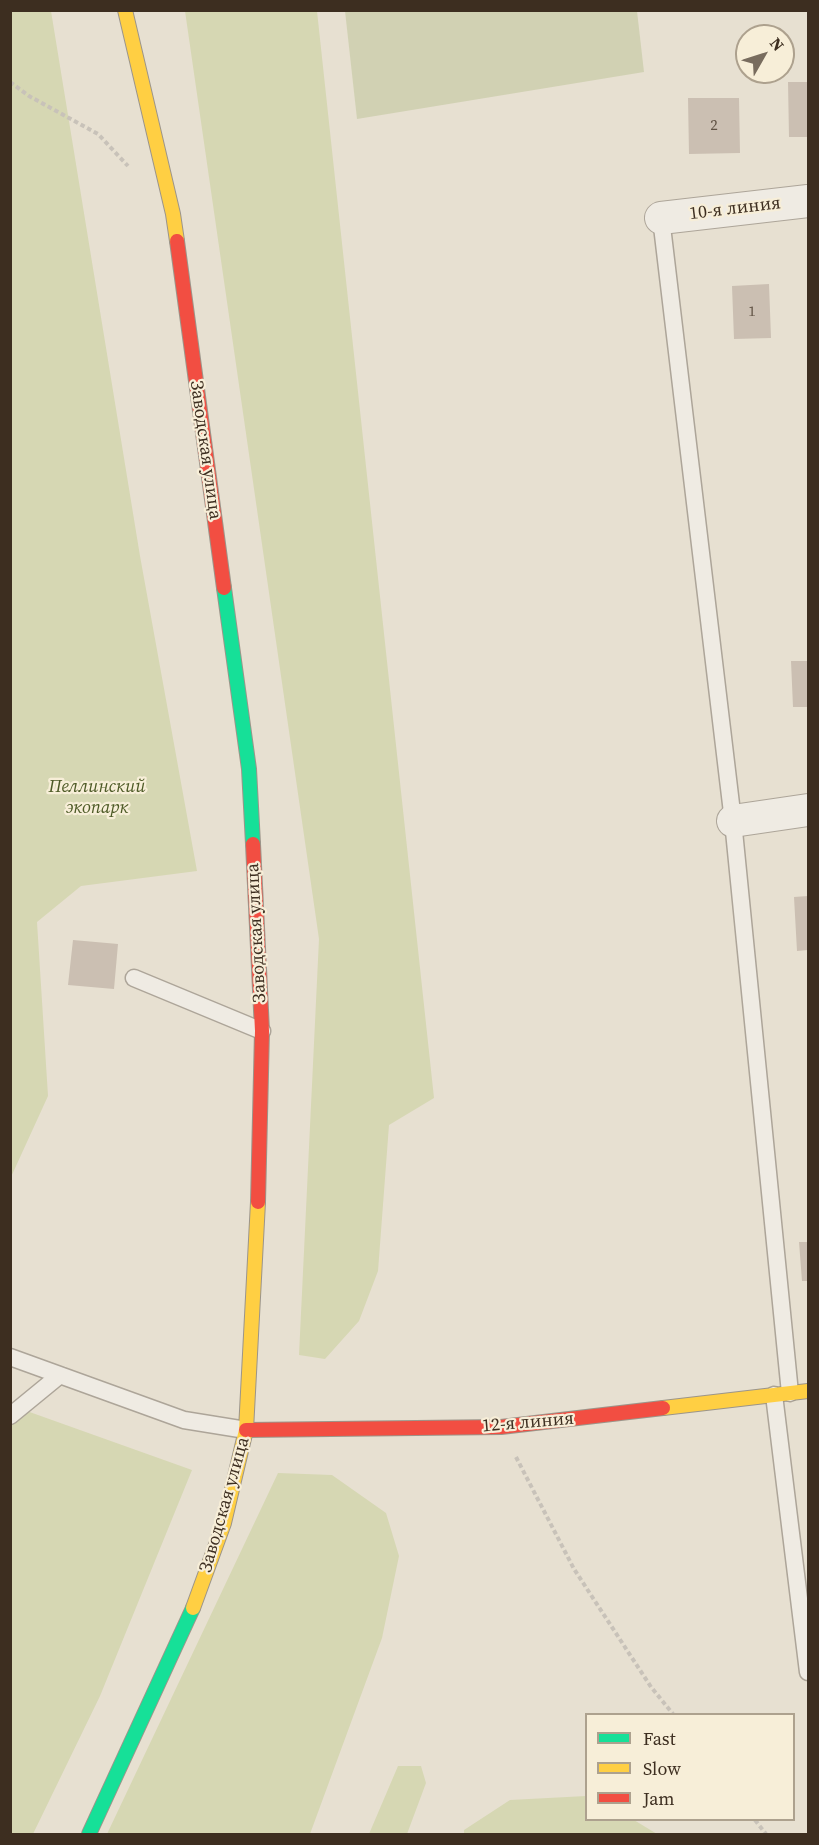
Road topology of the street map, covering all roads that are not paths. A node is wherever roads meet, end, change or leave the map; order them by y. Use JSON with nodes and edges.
{"nodes":[{"id":1,"x":125,"y":10,"type":"edge"},
{"id":2,"x":808,"y":201,"type":"edge"},
{"id":3,"x":661,"y":218,"type":"joint"},
{"id":4,"x":808,"y":810,"type":"edge"},
{"id":5,"x":733,"y":821,"type":"junction"},
{"id":6,"x":134,"y":978,"type":"dead end"},
{"id":7,"x":262,"y":1031,"type":"junction"},
{"id":8,"x":10,"y":1357,"type":"edge"},
{"id":9,"x":60,"y":1375,"type":"junction"},
{"id":10,"x":808,"y":1391,"type":"edge"},
{"id":11,"x":782,"y":1394,"type":"junction"},
{"id":12,"x":10,"y":1416,"type":"edge"},
{"id":13,"x":246,"y":1430,"type":"junction"},
{"id":14,"x":808,"y":1672,"type":"edge"},
{"id":15,"x":89,"y":1834,"type":"edge"}],
"edges":[{"from":1,"to":7,"type":"street","name":"Заводская улица"},
{"from":2,"to":3,"type":"street","name":"10-я линия"},
{"from":3,"to":5,"type":"lane"},
{"from":4,"to":5,"type":"street"},
{"from":5,"to":11,"type":"lane"},
{"from":6,"to":7,"type":"lane"},
{"from":7,"to":13,"type":"street","name":"Заводская улица"},
{"from":8,"to":9,"type":"lane"},
{"from":9,"to":12,"type":"lane"},
{"from":9,"to":13,"type":"lane"},
{"from":10,"to":11,"type":"street","name":"12-я линия"},
{"from":11,"to":13,"type":"street","name":"12-я линия"},
{"from":11,"to":14,"type":"lane"},
{"from":13,"to":15,"type":"street","name":"Заводская улица"}]}
